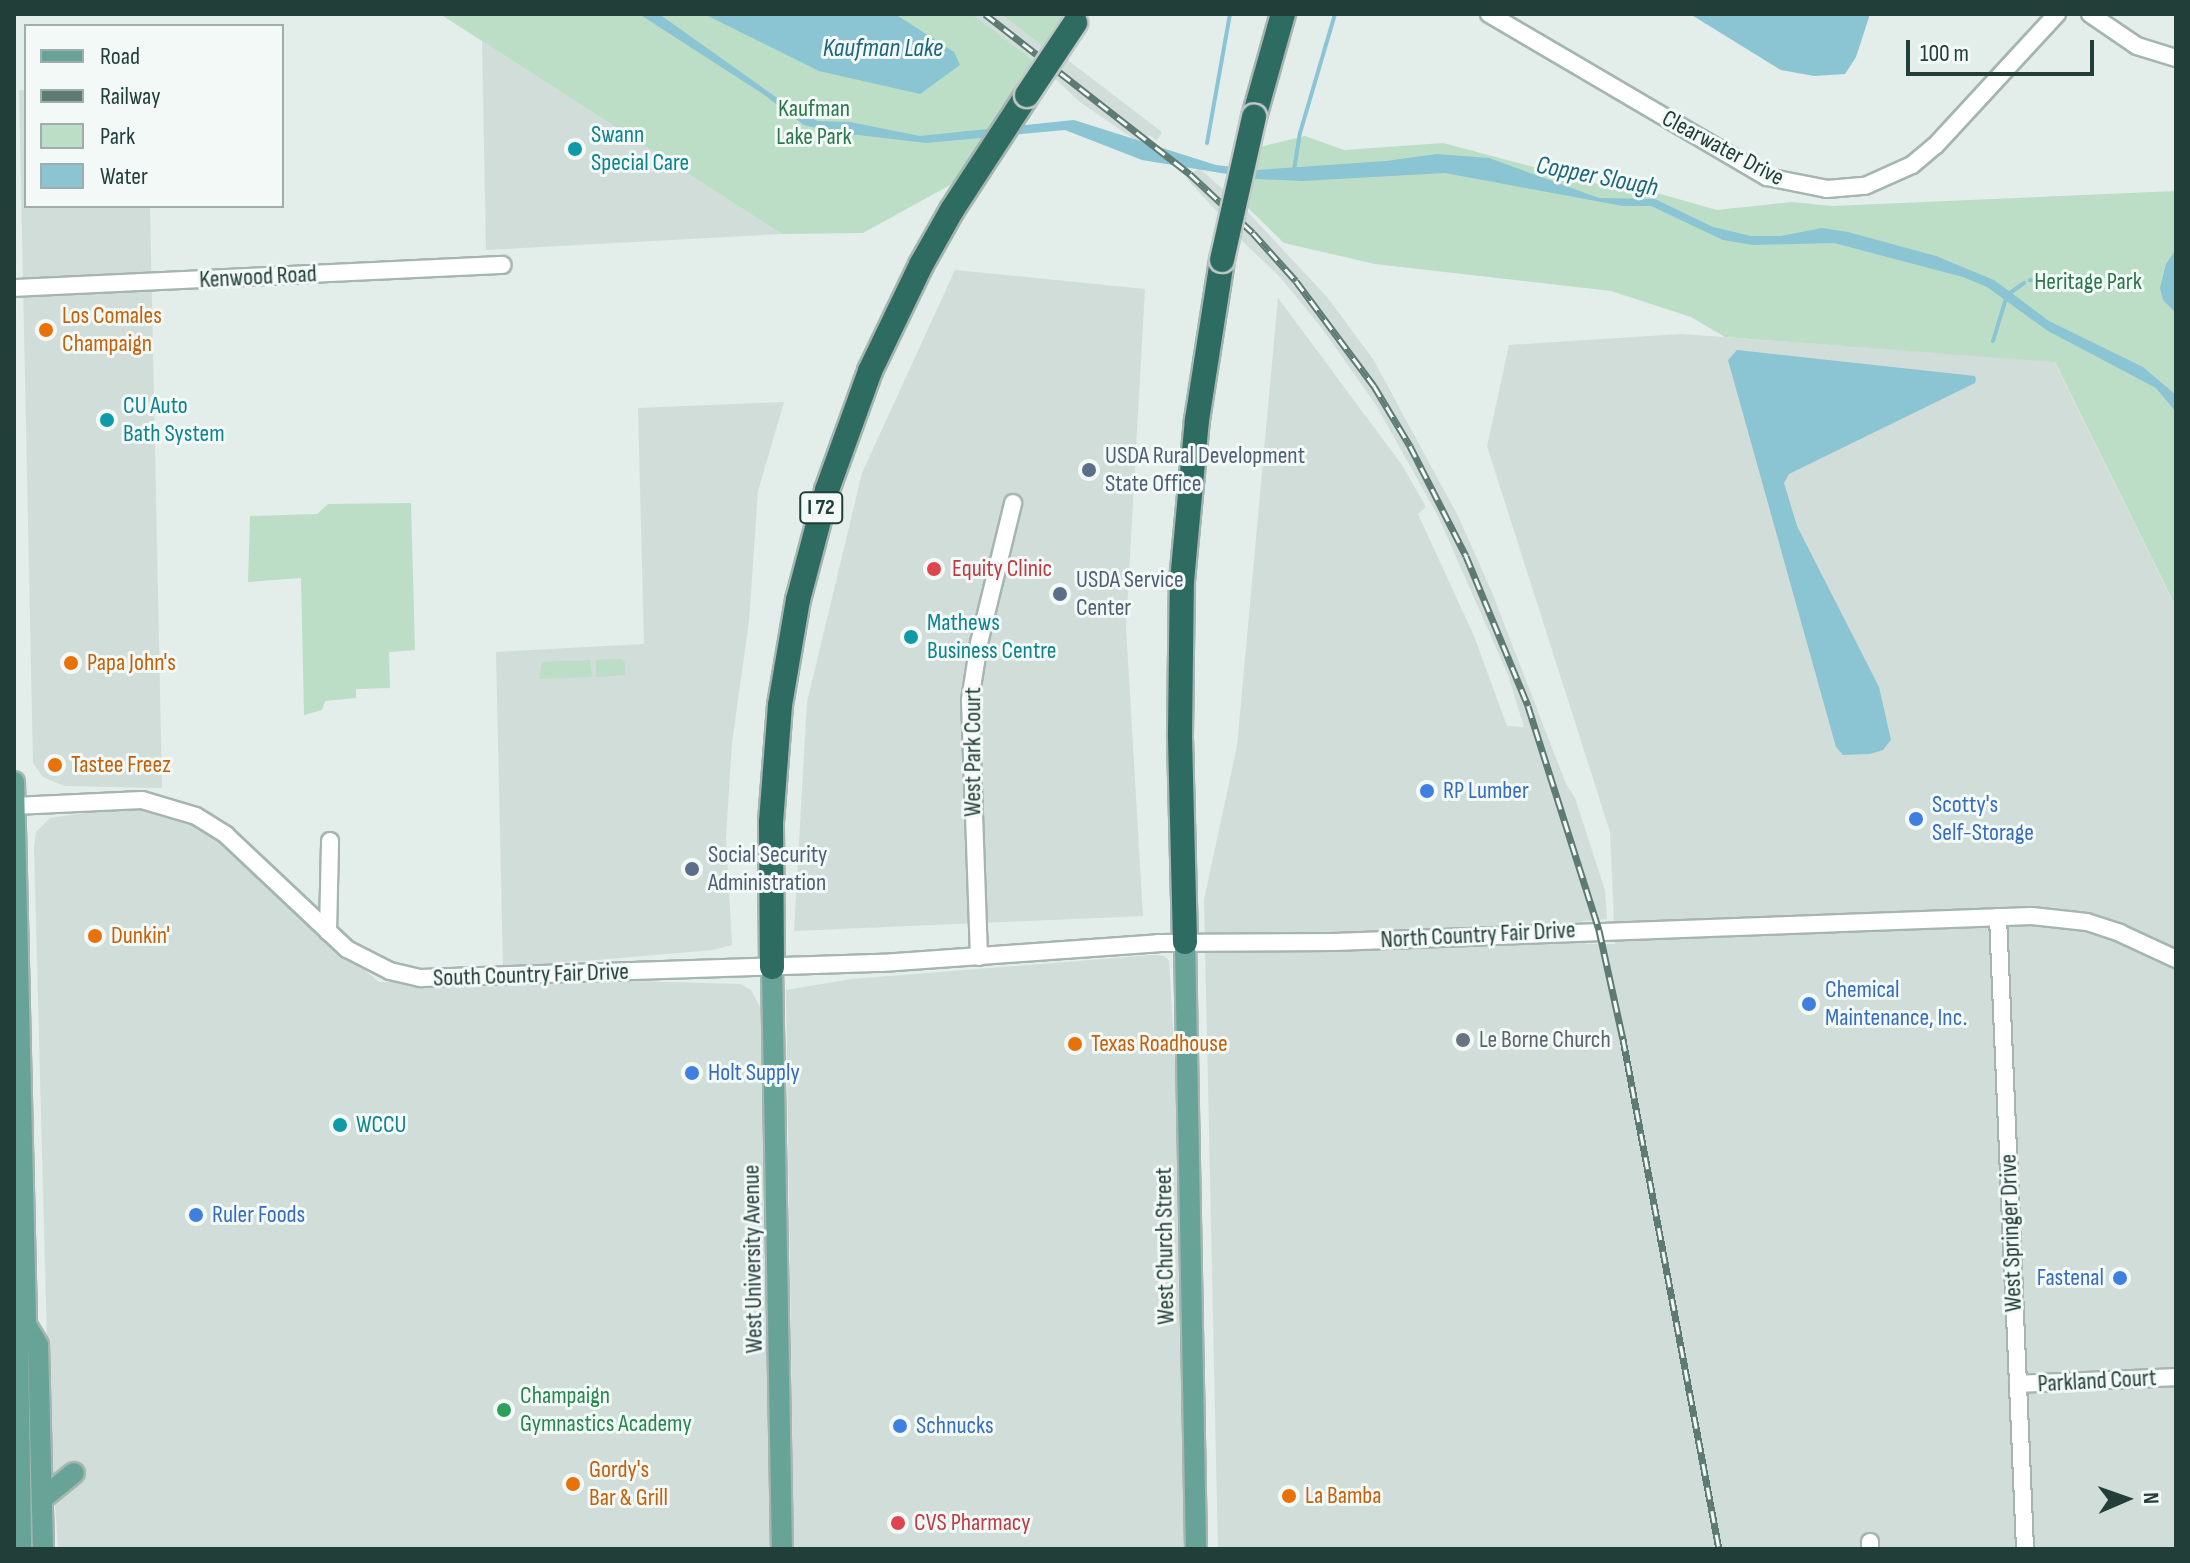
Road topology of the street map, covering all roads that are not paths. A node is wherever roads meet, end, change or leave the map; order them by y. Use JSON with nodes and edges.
{"nodes":[{"id":1,"x":1283,"y":14,"type":"edge"},
{"id":2,"x":1489,"y":14,"type":"edge"},
{"id":3,"x":2057,"y":14,"type":"edge"},
{"id":4,"x":2090,"y":14,"type":"edge"},
{"id":5,"x":1078,"y":18,"type":"edge"},
{"id":6,"x":2176,"y":58,"type":"edge"},
{"id":7,"x":502,"y":265,"type":"dead end"},
{"id":8,"x":14,"y":288,"type":"edge"},
{"id":9,"x":1013,"y":503,"type":"dead end"},
{"id":10,"x":14,"y":782,"type":"edge"},
{"id":11,"x":14,"y":806,"type":"edge"},
{"id":12,"x":330,"y":841,"type":"dead end"},
{"id":13,"x":1998,"y":917,"type":"junction"},
{"id":14,"x":328,"y":932,"type":"junction"},
{"id":15,"x":1185,"y":942,"type":"junction"},
{"id":16,"x":979,"y":957,"type":"junction"},
{"id":17,"x":2176,"y":959,"type":"edge"},
{"id":18,"x":772,"y":967,"type":"junction"},
{"id":19,"x":26,"y":1325,"type":"junction"},
{"id":20,"x":2176,"y":1377,"type":"edge"},
{"id":21,"x":2018,"y":1384,"type":"junction"},
{"id":22,"x":74,"y":1473,"type":"dead end"},
{"id":23,"x":42,"y":1499,"type":"junction"},
{"id":24,"x":21,"y":1549,"type":"edge"},
{"id":25,"x":43,"y":1549,"type":"edge"},
{"id":26,"x":782,"y":1549,"type":"edge"},
{"id":27,"x":1196,"y":1549,"type":"edge"},
{"id":28,"x":2025,"y":1549,"type":"edge"}],
"edges":[{"from":1,"to":15,"type":"highway","bridge":true},
{"from":2,"to":3,"type":"street","name":"Clearwater Drive"},
{"from":4,"to":6,"type":"street"},
{"from":5,"to":18,"type":"highway","number":"I 72","bridge":true},
{"from":7,"to":8,"type":"street","name":"Kenwood Road"},
{"from":9,"to":16,"type":"street","name":"West Park Court"},
{"from":10,"to":11,"type":"main road"},
{"from":11,"to":14,"type":"street","name":"South Country Fair Drive"},
{"from":11,"to":19,"type":"main road"},
{"from":12,"to":14,"type":"street"},
{"from":13,"to":15,"type":"street","name":"North Country Fair Drive"},
{"from":13,"to":17,"type":"street","name":"North Country Fair Drive"},
{"from":13,"to":21,"type":"street","name":"West Springer Drive"},
{"from":14,"to":18,"type":"street","name":"South Country Fair Drive"},
{"from":15,"to":16,"type":"street","name":"North Country Fair Drive"},
{"from":15,"to":27,"type":"main road","name":"West Church Street"},
{"from":16,"to":18,"type":"street","name":"North Country Fair Drive"},
{"from":18,"to":26,"type":"main road","name":"West University Avenue"},
{"from":19,"to":23,"type":"main road"},
{"from":19,"to":24,"type":"main road"},
{"from":20,"to":21,"type":"street","name":"Parkland Court"},
{"from":21,"to":28,"type":"street","name":"West Springer Drive"},
{"from":22,"to":23,"type":"main road"},
{"from":23,"to":25,"type":"main road"}]}
